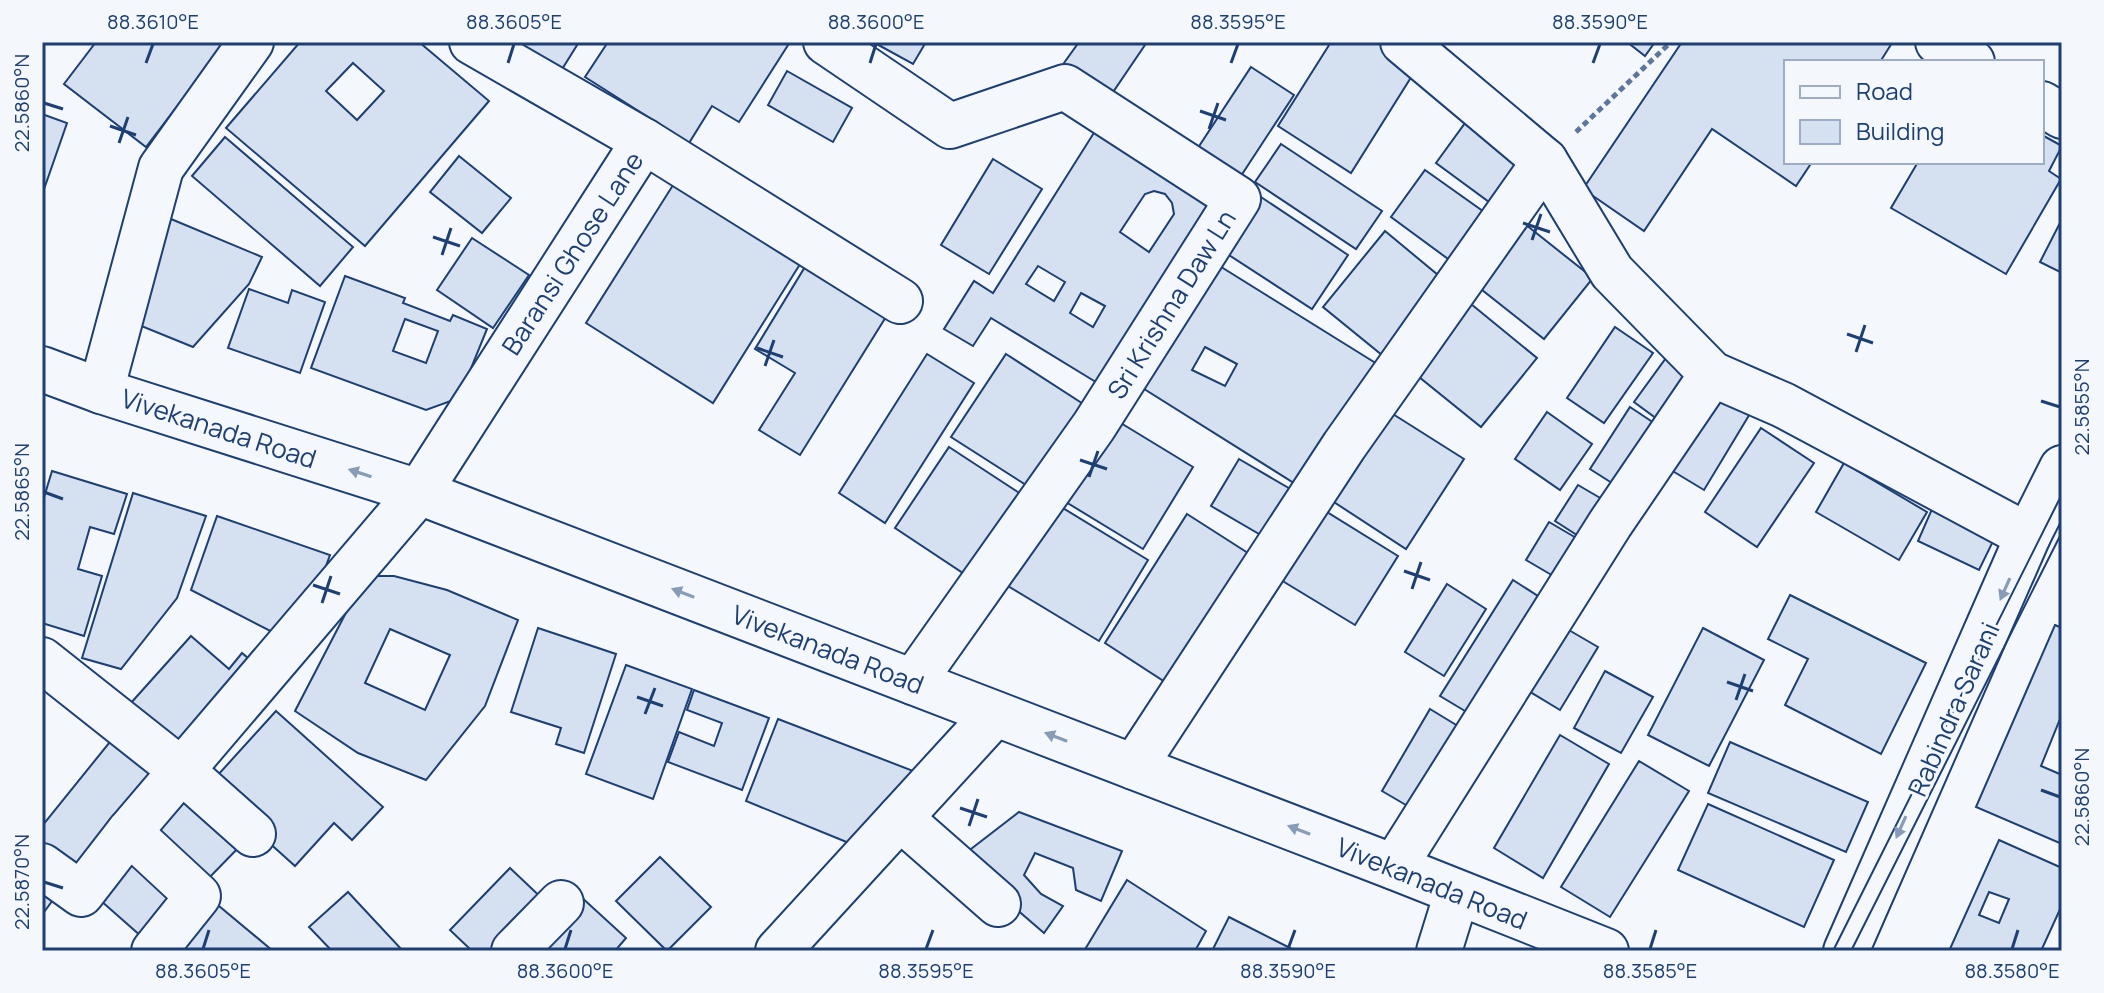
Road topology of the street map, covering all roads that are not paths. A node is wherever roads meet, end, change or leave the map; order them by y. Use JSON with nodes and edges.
{"nodes":[{"id":1,"x":251,"y":42,"type":"edge"},
{"id":2,"x":472,"y":42,"type":"edge"},
{"id":3,"x":826,"y":42,"type":"edge"},
{"id":4,"x":1403,"y":42,"type":"edge"},
{"id":5,"x":1938,"y":42,"type":"edge"},
{"id":6,"x":1969,"y":60,"type":"edge"},
{"id":7,"x":2044,"y":105,"type":"edge"},
{"id":8,"x":2062,"y":116,"type":"edge"},
{"id":9,"x":644,"y":141,"type":"junction"},
{"id":10,"x":1545,"y":161,"type":"junction"},
{"id":11,"x":900,"y":301,"type":"dead end"},
{"id":12,"x":42,"y":369,"type":"edge"},
{"id":13,"x":1712,"y":374,"type":"junction"},
{"id":14,"x":101,"y":391,"type":"junction"},
{"id":15,"x":2062,"y":468,"type":"edge"},
{"id":16,"x":419,"y":492,"type":"junction"},
{"id":17,"x":2028,"y":536,"type":"junction"},
{"id":18,"x":42,"y":660,"type":"edge"},
{"id":19,"x":913,"y":682,"type":"junction"},
{"id":20,"x":995,"y":714,"type":"junction"},
{"id":21,"x":1134,"y":767,"type":"junction"},
{"id":22,"x":181,"y":770,"type":"junction"},
{"id":23,"x":900,"y":818,"type":"junction"},
{"id":24,"x":129,"y":832,"type":"junction"},
{"id":25,"x":253,"y":834,"type":"dead end"},
{"id":26,"x":42,"y":866,"type":"edge"},
{"id":27,"x":1394,"y":867,"type":"junction"},
{"id":28,"x":1457,"y":893,"type":"junction"},
{"id":29,"x":561,"y":903,"type":"dead end"},
{"id":30,"x":998,"y":904,"type":"dead end"},
{"id":31,"x":1603,"y":950,"type":"edge"},
{"id":32,"x":154,"y":951,"type":"edge"},
{"id":33,"x":514,"y":951,"type":"edge"},
{"id":34,"x":778,"y":951,"type":"edge"},
{"id":35,"x":1439,"y":951,"type":"edge"},
{"id":36,"x":1846,"y":951,"type":"edge"}],
"edges":[{"from":1,"to":14,"type":"main road"},
{"from":2,"to":9,"type":"main road","name":"Baransi Ghose Lane"},
{"from":3,"to":19,"type":"main road","name":"Sri Krishna Daw Ln"},
{"from":4,"to":10,"type":"main road"},
{"from":5,"to":6,"type":"main road"},
{"from":7,"to":8,"type":"main road"},
{"from":9,"to":11,"type":"main road"},
{"from":9,"to":16,"type":"main road","name":"Baransi Ghose Lane"},
{"from":10,"to":13,"type":"main road"},
{"from":10,"to":21,"type":"main road"},
{"from":12,"to":14,"type":"main road","name":"Vivekanada Road"},
{"from":13,"to":17,"type":"main road"},
{"from":13,"to":27,"type":"main road"},
{"from":16,"to":14,"type":"main road","name":"Vivekanada Road","one_way":true},
{"from":15,"to":17,"type":"main road","name":"Rabindra Sarani"},
{"from":19,"to":16,"type":"main road","name":"Vivekanada Road","one_way":true},
{"from":16,"to":22,"type":"main road","name":"Baransi Ghose Lane"},
{"from":17,"to":36,"type":"main road","name":"Rabindra Sarani","one_way":true},
{"from":18,"to":22,"type":"main road"},
{"from":19,"to":20,"type":"main road","name":"Vivekanada Road"},
{"from":21,"to":20,"type":"main road","name":"Vivekanada Road","one_way":true},
{"from":20,"to":23,"type":"main road"},
{"from":27,"to":21,"type":"main road","name":"Vivekanada Road","one_way":true},
{"from":22,"to":24,"type":"main road","name":"Baransi Ghose Lane"},
{"from":22,"to":25,"type":"main road"},
{"from":23,"to":30,"type":"main road"},
{"from":23,"to":34,"type":"main road"},
{"from":24,"to":26,"type":"main road","name":"Baransi Ghose Lane"},
{"from":24,"to":32,"type":"main road"},
{"from":27,"to":28,"type":"main road","name":"Vivekanada Road"},
{"from":28,"to":31,"type":"main road","name":"Vivekanada Road"},
{"from":28,"to":35,"type":"main road"},
{"from":29,"to":33,"type":"main road"}]}
